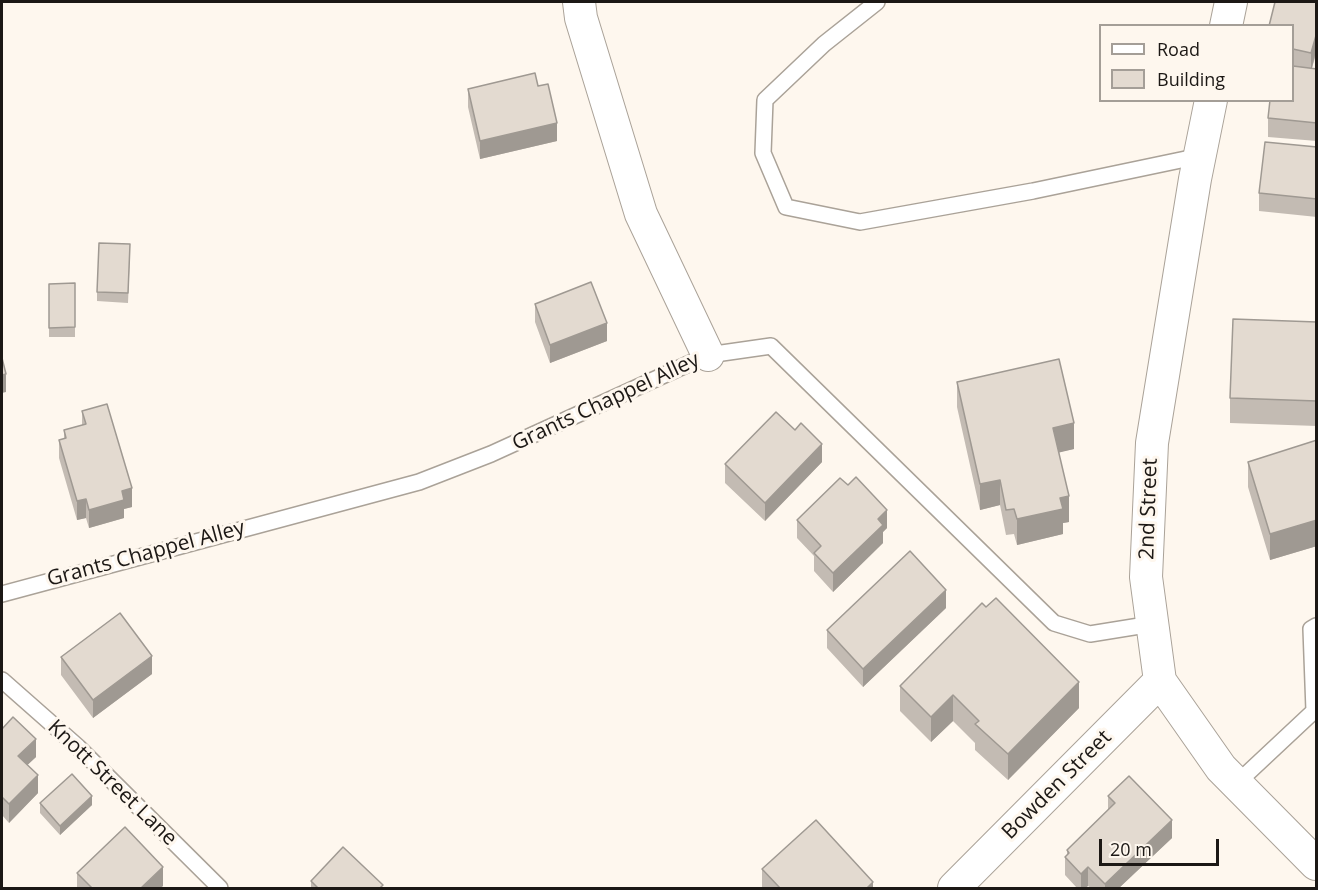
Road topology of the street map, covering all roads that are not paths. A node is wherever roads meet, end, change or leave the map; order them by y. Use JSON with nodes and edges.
{"nodes":[{"id":1,"x":579,"y":2,"type":"edge"},
{"id":2,"x":877,"y":2,"type":"edge"},
{"id":3,"x":1231,"y":2,"type":"edge"},
{"id":4,"x":1226,"y":24,"type":"edge"},
{"id":5,"x":1211,"y":102,"type":"edge"},
{"id":6,"x":1200,"y":156,"type":"junction"},
{"id":7,"x":708,"y":355,"type":"junction"},
{"id":8,"x":2,"y":594,"type":"edge"},
{"id":9,"x":1152,"y":624,"type":"junction"},
{"id":10,"x":1317,"y":626,"type":"edge"},
{"id":11,"x":2,"y":680,"type":"edge"},
{"id":12,"x":1160,"y":681,"type":"junction"},
{"id":13,"x":1315,"y":712,"type":"edge"},
{"id":14,"x":1236,"y":784,"type":"junction"},
{"id":15,"x":1317,"y":864,"type":"edge"},
{"id":16,"x":220,"y":888,"type":"edge"},
{"id":17,"x":954,"y":888,"type":"edge"}],
"edges":[{"from":1,"to":7,"type":"street"},
{"from":2,"to":6,"type":"lane"},
{"from":3,"to":4,"type":"street"},
{"from":5,"to":6,"type":"street","name":"2nd Street"},
{"from":6,"to":9,"type":"street","name":"2nd Street"},
{"from":7,"to":8,"type":"lane","name":"Grants Chappel Alley"},
{"from":7,"to":9,"type":"lane","name":"Grants Chappel Alley"},
{"from":9,"to":12,"type":"street","name":"2nd Street"},
{"from":10,"to":13,"type":"lane"},
{"from":11,"to":16,"type":"lane","name":"Knott Street Lane"},
{"from":12,"to":14,"type":"street","name":"2nd Street"},
{"from":12,"to":17,"type":"street","name":"Bowden Street"},
{"from":13,"to":14,"type":"lane"},
{"from":14,"to":15,"type":"street","name":"2nd Street"}]}
